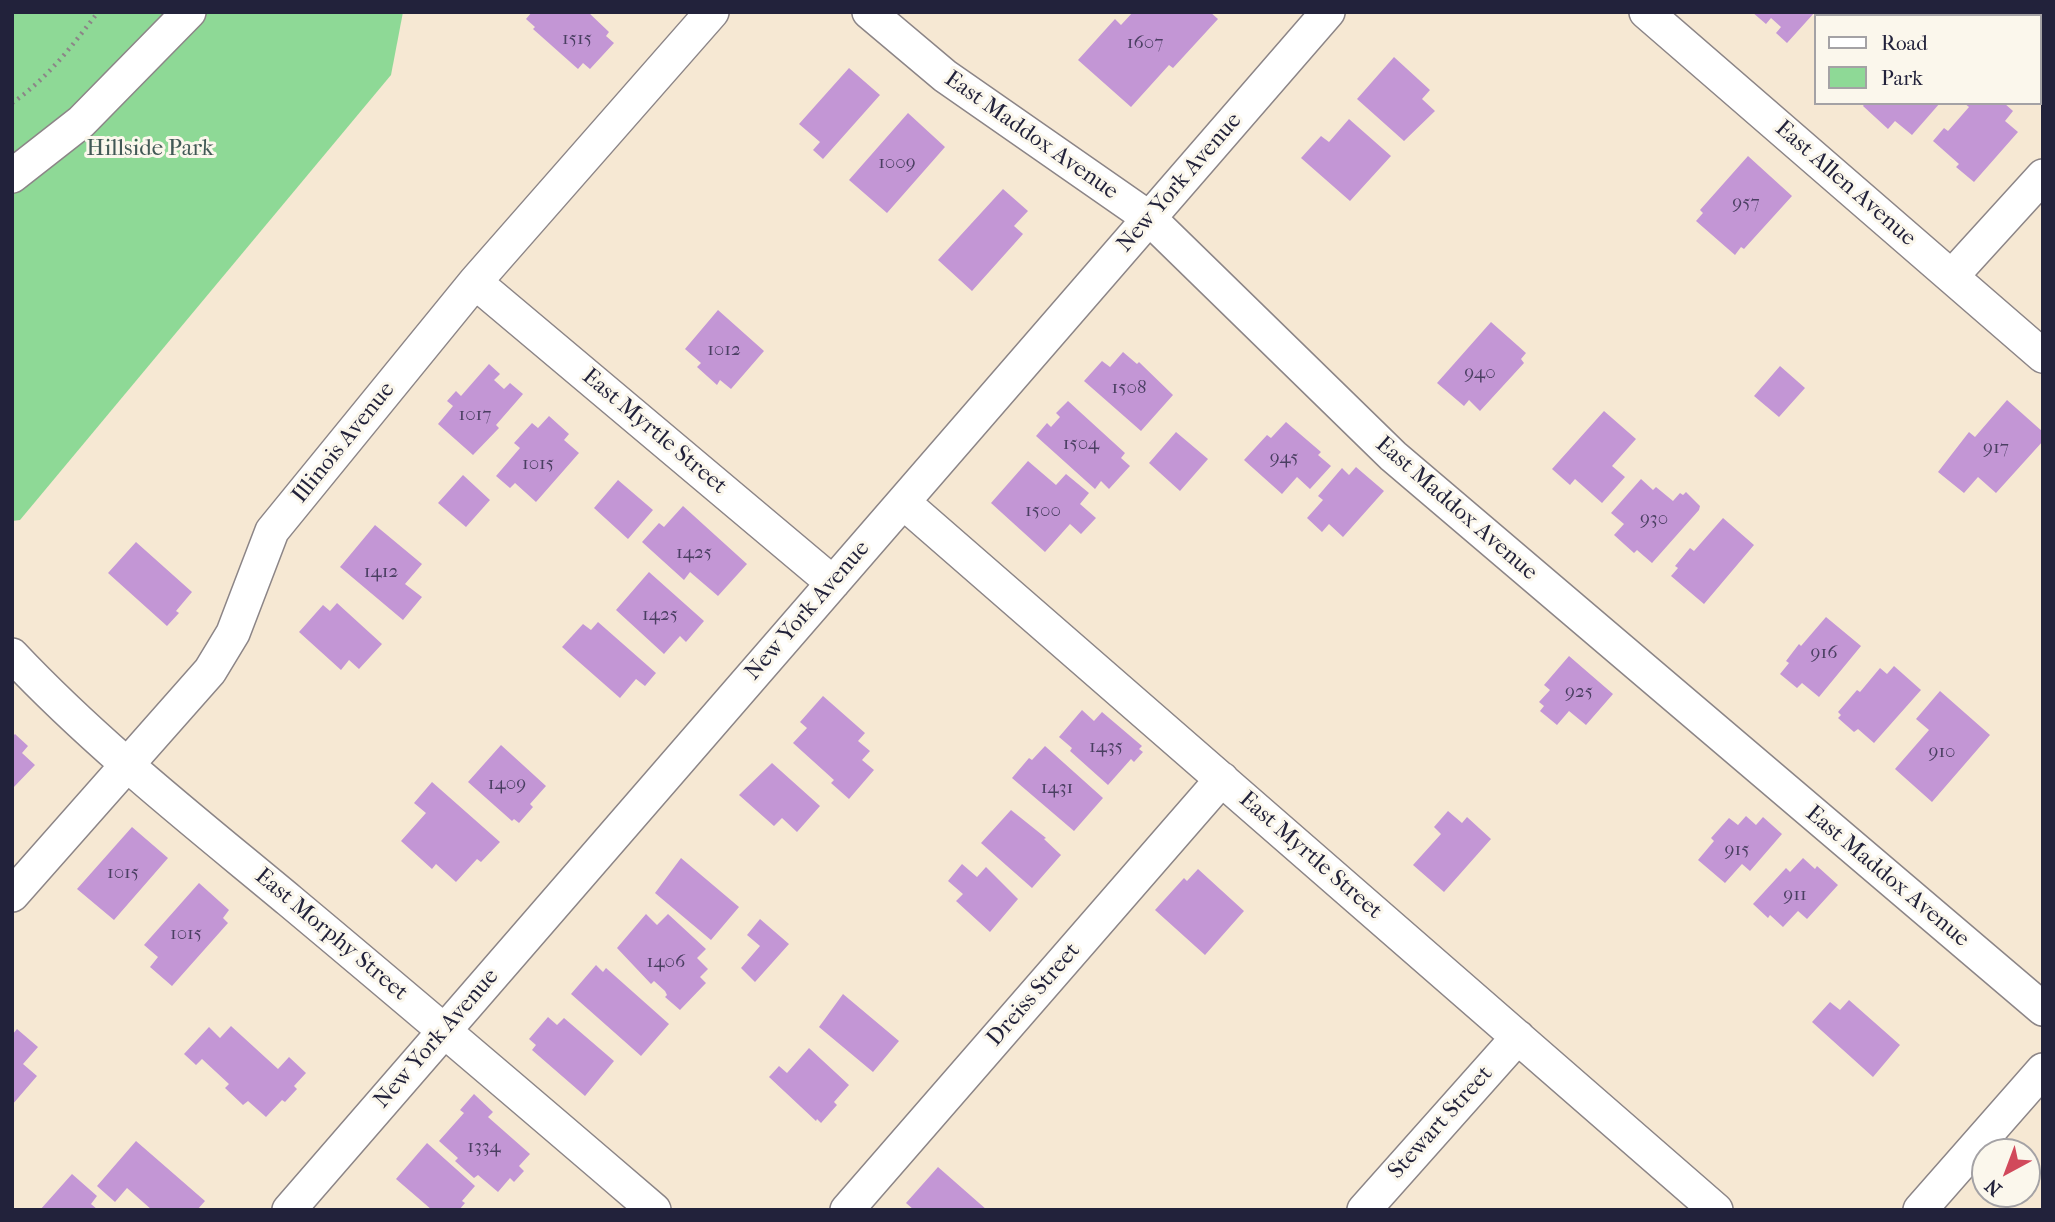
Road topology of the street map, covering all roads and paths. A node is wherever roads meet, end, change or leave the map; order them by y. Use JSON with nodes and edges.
{"nodes":[{"id":1,"x":98,"y":12,"type":"edge"},
{"id":2,"x":189,"y":12,"type":"edge"},
{"id":3,"x":712,"y":12,"type":"edge"},
{"id":4,"x":869,"y":12,"type":"edge"},
{"id":5,"x":1328,"y":12,"type":"edge"},
{"id":6,"x":1646,"y":12,"type":"edge"},
{"id":7,"x":12,"y":103,"type":"edge"},
{"id":8,"x":12,"y":176,"type":"edge"},
{"id":9,"x":2043,"y":176,"type":"edge"},
{"id":10,"x":1149,"y":218,"type":"junction"},
{"id":11,"x":1952,"y":276,"type":"junction"},
{"id":12,"x":475,"y":282,"type":"junction"},
{"id":13,"x":2043,"y":356,"type":"edge"},
{"id":14,"x":903,"y":502,"type":"junction"},
{"id":15,"x":833,"y":583,"type":"junction"},
{"id":16,"x":12,"y":656,"type":"edge"},
{"id":17,"x":126,"y":764,"type":"junction"},
{"id":18,"x":1222,"y":779,"type":"junction"},
{"id":19,"x":12,"y":895,"type":"edge"},
{"id":20,"x":2043,"y":1010,"type":"edge"},
{"id":21,"x":444,"y":1030,"type":"junction"},
{"id":22,"x":1518,"y":1037,"type":"junction"},
{"id":23,"x":2043,"y":1070,"type":"edge"},
{"id":24,"x":289,"y":1210,"type":"edge"},
{"id":25,"x":653,"y":1210,"type":"edge"},
{"id":26,"x":847,"y":1210,"type":"edge"},
{"id":27,"x":1364,"y":1210,"type":"edge"},
{"id":28,"x":1716,"y":1210,"type":"edge"},
{"id":29,"x":1920,"y":1210,"type":"edge"}],
"edges":[{"from":1,"to":7,"type":"path"},
{"from":2,"to":8,"type":"street"},
{"from":3,"to":12,"type":"street","name":"Illinois Avenue"},
{"from":4,"to":10,"type":"street","name":"East Maddox Avenue"},
{"from":5,"to":10,"type":"street","name":"New York Avenue"},
{"from":6,"to":11,"type":"street","name":"East Allen Avenue"},
{"from":9,"to":11,"type":"street"},
{"from":10,"to":14,"type":"street","name":"New York Avenue"},
{"from":10,"to":20,"type":"street","name":"East Maddox Avenue"},
{"from":11,"to":13,"type":"street","name":"East Allen Avenue"},
{"from":12,"to":15,"type":"street","name":"East Myrtle Street"},
{"from":12,"to":17,"type":"street","name":"Illinois Avenue"},
{"from":14,"to":15,"type":"street","name":"New York Avenue"},
{"from":14,"to":18,"type":"street","name":"East Myrtle Street"},
{"from":15,"to":21,"type":"street","name":"New York Avenue"},
{"from":16,"to":17,"type":"street","name":"East Morphy Street"},
{"from":17,"to":19,"type":"street","name":"Illinois Avenue"},
{"from":17,"to":21,"type":"street","name":"East Morphy Street"},
{"from":18,"to":22,"type":"street","name":"East Myrtle Street"},
{"from":18,"to":26,"type":"street","name":"Dreiss Street"},
{"from":21,"to":24,"type":"street","name":"New York Avenue"},
{"from":21,"to":25,"type":"street","name":"East Morphy Street"},
{"from":22,"to":27,"type":"street","name":"Stewart Street"},
{"from":22,"to":28,"type":"street","name":"East Myrtle Street"},
{"from":23,"to":29,"type":"street"}]}
